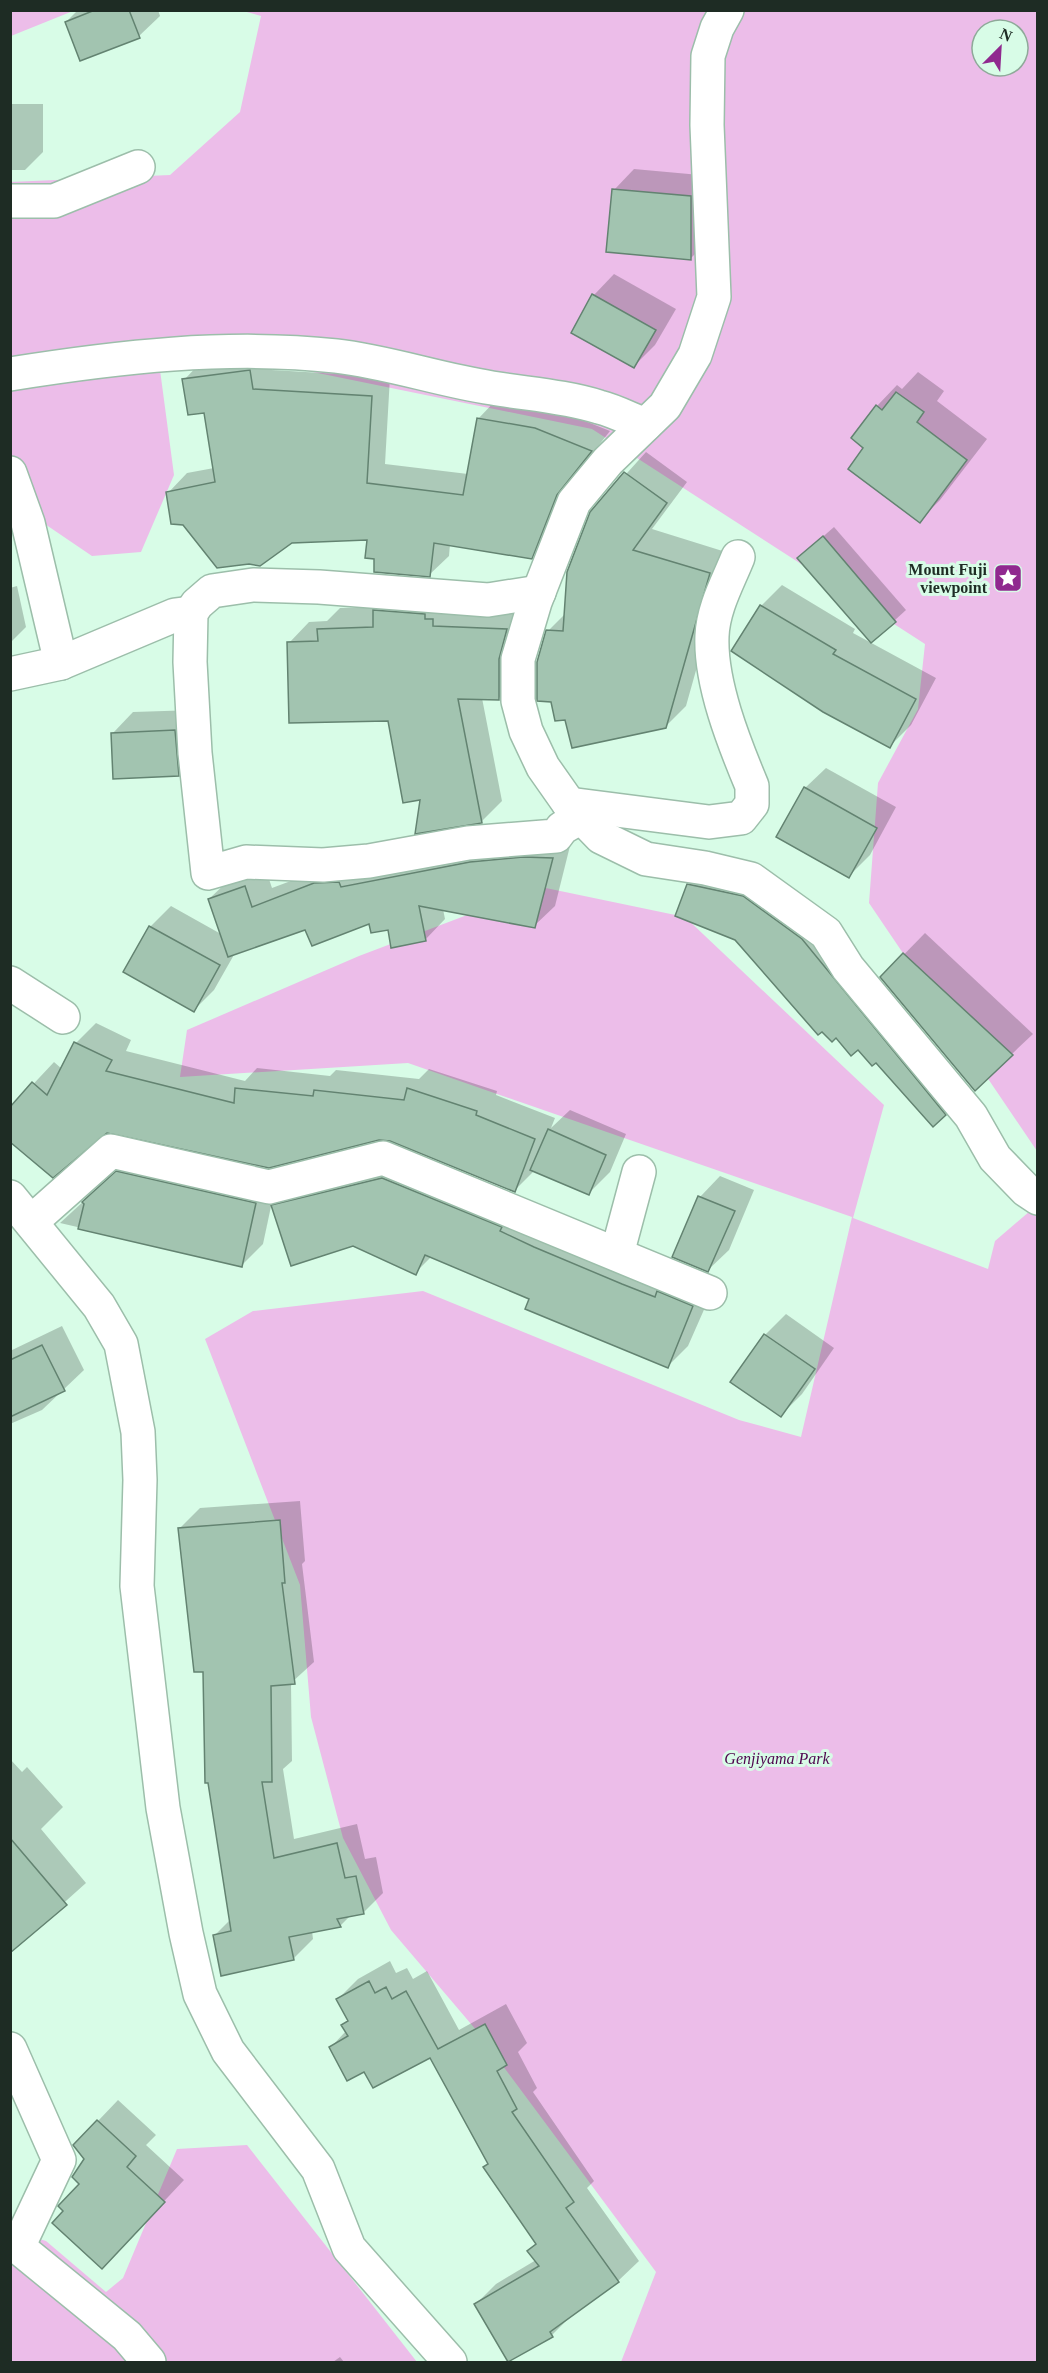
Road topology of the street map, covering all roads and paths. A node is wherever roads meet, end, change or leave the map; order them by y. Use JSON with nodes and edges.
{"nodes":[{"id":1,"x":727,"y":10,"type":"edge"},
{"id":2,"x":138,"y":167,"type":"dead end"},
{"id":3,"x":10,"y":201,"type":"edge"},
{"id":4,"x":10,"y":374,"type":"edge"},
{"id":5,"x":645,"y":426,"type":"junction"},
{"id":6,"x":10,"y":473,"type":"edge"},
{"id":7,"x":738,"y":557,"type":"dead end"},
{"id":8,"x":539,"y":592,"type":"junction"},
{"id":9,"x":191,"y":613,"type":"junction"},
{"id":10,"x":61,"y":663,"type":"junction"},
{"id":11,"x":10,"y":674,"type":"edge"},
{"id":12,"x":575,"y":810,"type":"junction"},
{"id":13,"x":10,"y":983,"type":"edge"},
{"id":14,"x":63,"y":1017,"type":"dead end"},
{"id":15,"x":639,"y":1172,"type":"dead end"},
{"id":16,"x":10,"y":1197,"type":"edge"},
{"id":17,"x":1038,"y":1198,"type":"edge"},
{"id":18,"x":31,"y":1222,"type":"junction"},
{"id":19,"x":617,"y":1254,"type":"junction"},
{"id":20,"x":710,"y":1293,"type":"dead end"},
{"id":21,"x":10,"y":2049,"type":"edge"},
{"id":22,"x":14,"y":2246,"type":"edge"},
{"id":23,"x":149,"y":2362,"type":"edge"},
{"id":24,"x":450,"y":2362,"type":"edge"}],
"edges":[{"from":1,"to":5,"type":"street"},
{"from":2,"to":3,"type":"street"},
{"from":4,"to":5,"type":"street"},
{"from":5,"to":8,"type":"street"},
{"from":6,"to":10,"type":"street"},
{"from":7,"to":12,"type":"street"},
{"from":8,"to":9,"type":"street"},
{"from":8,"to":12,"type":"street"},
{"from":9,"to":10,"type":"street"},
{"from":9,"to":12,"type":"street"},
{"from":10,"to":11,"type":"street"},
{"from":12,"to":17,"type":"street"},
{"from":13,"to":14,"type":"street"},
{"from":15,"to":19,"type":"street"},
{"from":16,"to":18,"type":"street"},
{"from":18,"to":19,"type":"street"},
{"from":18,"to":24,"type":"street"},
{"from":19,"to":20,"type":"street"},
{"from":21,"to":22,"type":"street"},
{"from":22,"to":23,"type":"street"}]}
